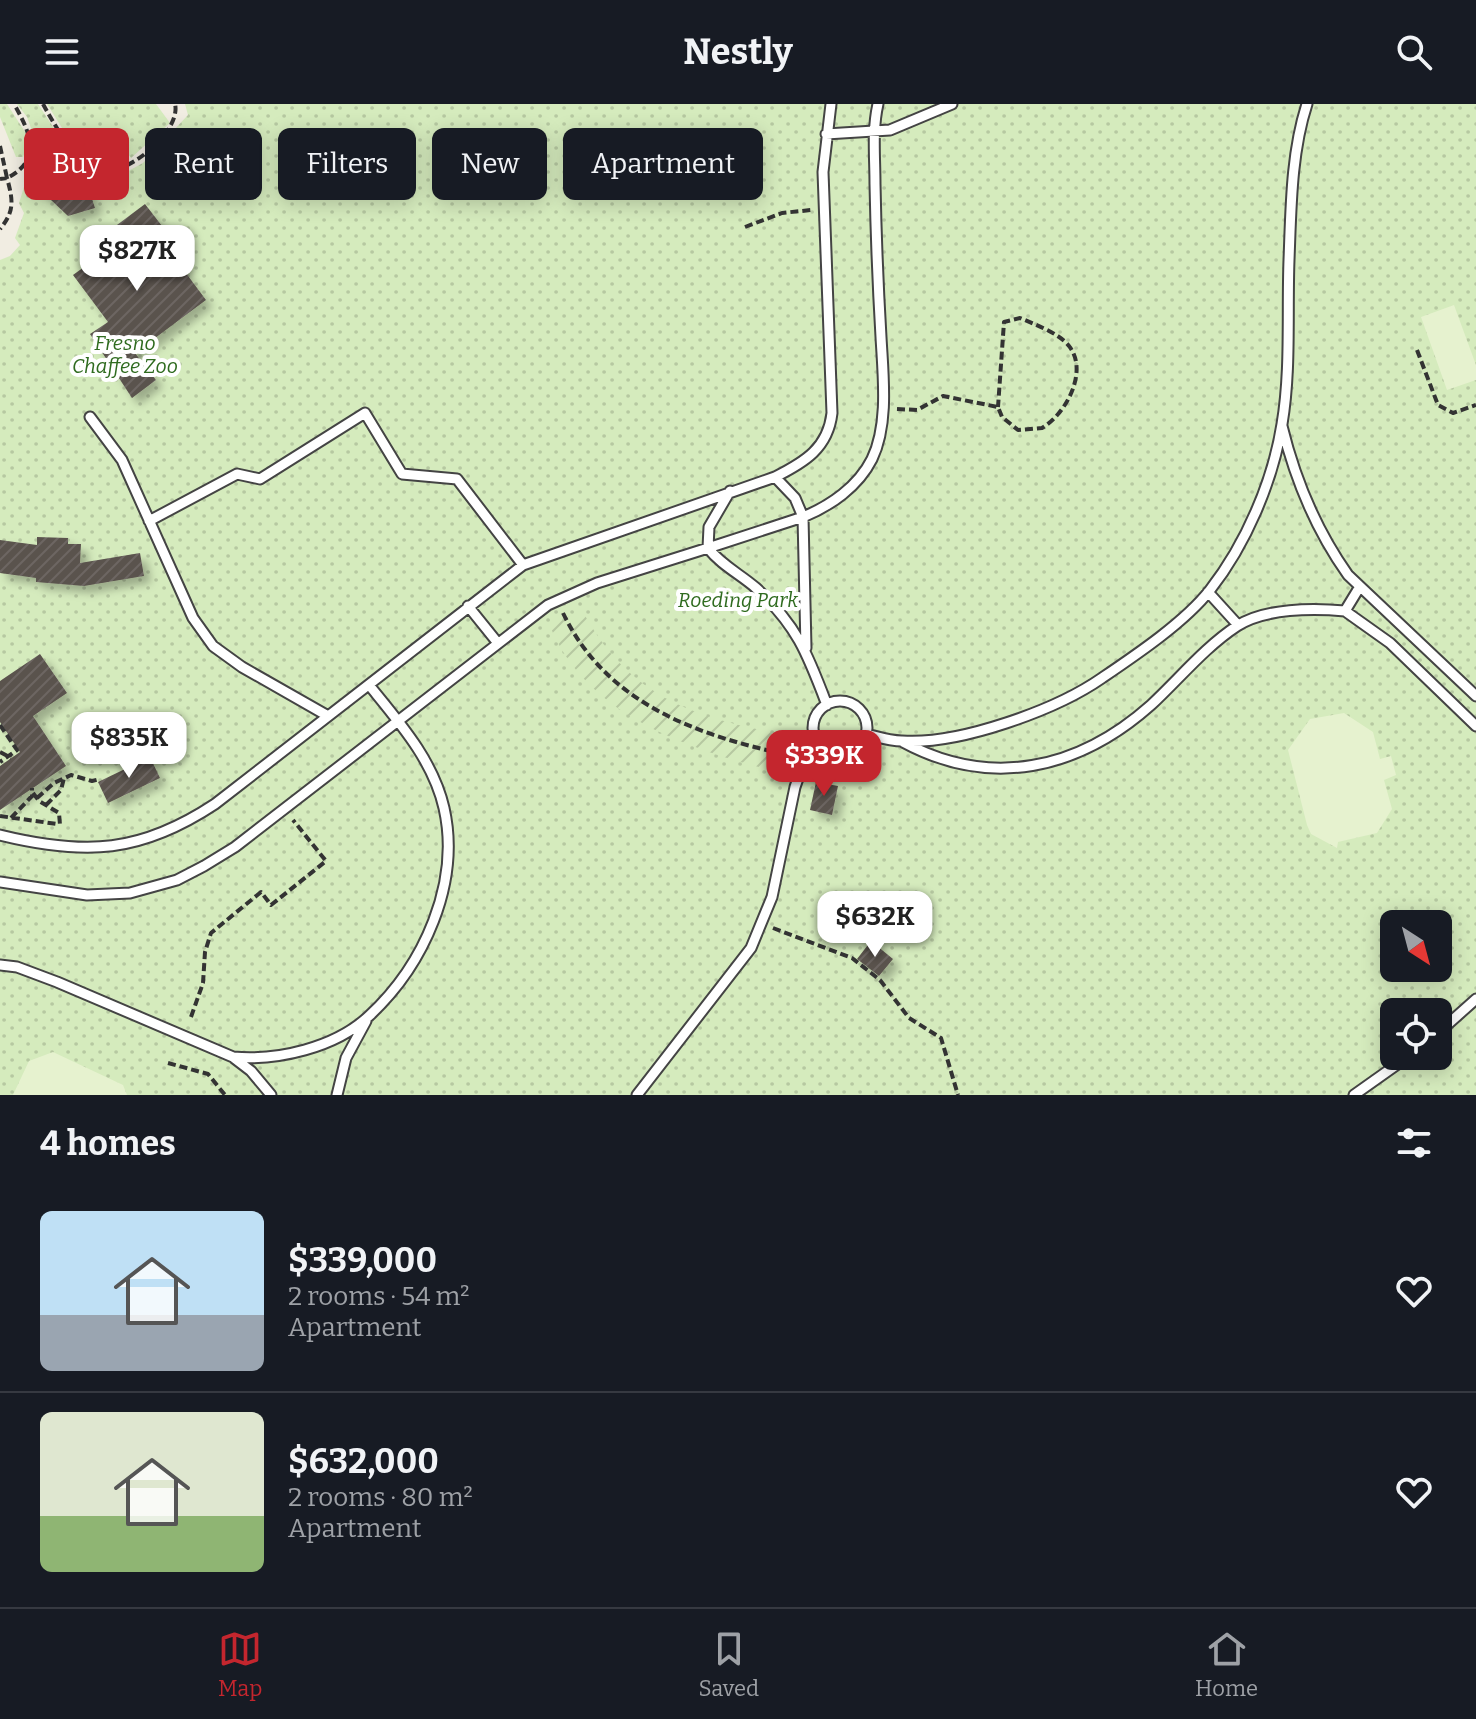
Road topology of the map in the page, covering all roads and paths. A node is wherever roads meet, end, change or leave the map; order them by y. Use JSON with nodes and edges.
{"nodes":[{"id":1,"x":14,"y":104,"type":"edge"},
{"id":2,"x":43,"y":104,"type":"edge"},
{"id":3,"x":175,"y":104,"type":"edge"},
{"id":4,"x":831,"y":104,"type":"edge"},
{"id":5,"x":878,"y":104,"type":"edge"},
{"id":6,"x":952,"y":104,"type":"edge"},
{"id":7,"x":1307,"y":104,"type":"edge"},
{"id":8,"x":874,"y":133,"type":"junction"},
{"id":9,"x":826,"y":134,"type":"junction"},
{"id":10,"x":0,"y":146,"type":"edge"},
{"id":11,"x":7,"y":178,"type":"junction"},
{"id":12,"x":0,"y":179,"type":"edge"},
{"id":13,"x":824,"y":209,"type":"junction"},
{"id":14,"x":745,"y":227,"type":"dead end"},
{"id":15,"x":0,"y":229,"type":"edge"},
{"id":16,"x":1417,"y":350,"type":"dead end"},
{"id":17,"x":1476,"y":405,"type":"edge"},
{"id":18,"x":998,"y":407,"type":"junction"},
{"id":19,"x":882,"y":409,"type":"junction"},
{"id":20,"x":90,"y":417,"type":"dead end"},
{"id":21,"x":1282,"y":424,"type":"junction"},
{"id":22,"x":775,"y":477,"type":"junction"},
{"id":23,"x":730,"y":491,"type":"junction"},
{"id":24,"x":803,"y":517,"type":"junction"},
{"id":25,"x":149,"y":521,"type":"junction"},
{"id":26,"x":708,"y":548,"type":"junction"},
{"id":27,"x":523,"y":565,"type":"junction"},
{"id":28,"x":1359,"y":588,"type":"junction"},
{"id":29,"x":1208,"y":592,"type":"junction"},
{"id":30,"x":557,"y":601,"type":"junction"},
{"id":31,"x":468,"y":606,"type":"junction"},
{"id":32,"x":1345,"y":611,"type":"junction"},
{"id":33,"x":1238,"y":625,"type":"junction"},
{"id":34,"x":497,"y":642,"type":"junction"},
{"id":35,"x":806,"y":648,"type":"junction"},
{"id":36,"x":369,"y":685,"type":"junction"},
{"id":37,"x":1476,"y":696,"type":"edge"},
{"id":38,"x":827,"y":705,"type":"junction"},
{"id":39,"x":328,"y":716,"type":"junction"},
{"id":40,"x":398,"y":721,"type":"junction"},
{"id":41,"x":0,"y":725,"type":"edge"},
{"id":42,"x":1476,"y":726,"type":"edge"},
{"id":43,"x":866,"y":734,"type":"junction"},
{"id":44,"x":903,"y":742,"type":"junction"},
{"id":45,"x":818,"y":744,"type":"junction"},
{"id":46,"x":0,"y":752,"type":"edge"},
{"id":47,"x":10,"y":757,"type":"junction"},
{"id":48,"x":807,"y":759,"type":"junction"},
{"id":49,"x":0,"y":762,"type":"edge"},
{"id":50,"x":64,"y":777,"type":"junction"},
{"id":51,"x":100,"y":779,"type":"dead end"},
{"id":52,"x":34,"y":793,"type":"junction"},
{"id":53,"x":46,"y":805,"type":"junction"},
{"id":54,"x":284,"y":808,"type":"junction"},
{"id":55,"x":0,"y":816,"type":"edge"},
{"id":56,"x":11,"y":818,"type":"junction"},
{"id":57,"x":0,"y":835,"type":"edge"},
{"id":58,"x":0,"y":882,"type":"edge"},
{"id":59,"x":762,"y":925,"type":"junction"},
{"id":60,"x":0,"y":965,"type":"edge"},
{"id":61,"x":1476,"y":999,"type":"edge"},
{"id":62,"x":191,"y":1017,"type":"dead end"},
{"id":63,"x":367,"y":1018,"type":"junction"},
{"id":64,"x":1452,"y":1020,"type":"edge"},
{"id":65,"x":233,"y":1057,"type":"junction"},
{"id":66,"x":168,"y":1063,"type":"dead end"},
{"id":67,"x":1389,"y":1070,"type":"edge"},
{"id":68,"x":225,"y":1095,"type":"edge"},
{"id":69,"x":271,"y":1095,"type":"edge"},
{"id":70,"x":337,"y":1095,"type":"edge"},
{"id":71,"x":637,"y":1095,"type":"edge"},
{"id":72,"x":958,"y":1095,"type":"edge"},
{"id":73,"x":1354,"y":1095,"type":"edge"}],
"edges":[{"from":1,"to":11,"type":"path"},
{"from":2,"to":3,"type":"path"},
{"from":4,"to":9,"type":"lane"},
{"from":5,"to":8,"type":"lane"},
{"from":6,"to":8,"type":"lane"},
{"from":7,"to":21,"type":"lane"},
{"from":8,"to":9,"type":"lane"},
{"from":8,"to":19,"type":"lane"},
{"from":9,"to":13,"type":"lane"},
{"from":10,"to":11,"type":"path"},
{"from":11,"to":12,"type":"path"},
{"from":11,"to":15,"type":"path"},
{"from":13,"to":14,"type":"path"},
{"from":13,"to":22,"type":"lane"},
{"from":16,"to":17,"type":"path"},
{"from":18,"to":18,"type":"path"},
{"from":18,"to":19,"type":"path"},
{"from":19,"to":24,"type":"lane"},
{"from":20,"to":25,"type":"lane"},
{"from":21,"to":28,"type":"lane"},
{"from":21,"to":29,"type":"lane"},
{"from":22,"to":23,"type":"lane"},
{"from":22,"to":24,"type":"lane"},
{"from":23,"to":26,"type":"lane"},
{"from":23,"to":27,"type":"lane"},
{"from":24,"to":26,"type":"lane"},
{"from":24,"to":35,"type":"lane"},
{"from":25,"to":27,"type":"lane"},
{"from":25,"to":39,"type":"lane"},
{"from":26,"to":30,"type":"lane"},
{"from":26,"to":35,"type":"lane"},
{"from":27,"to":31,"type":"lane"},
{"from":28,"to":32,"type":"lane"},
{"from":28,"to":37,"type":"lane"},
{"from":29,"to":33,"type":"lane"},
{"from":29,"to":44,"type":"lane"},
{"from":30,"to":34,"type":"lane"},
{"from":30,"to":48,"type":"path"},
{"from":31,"to":34,"type":"lane"},
{"from":31,"to":36,"type":"lane"},
{"from":32,"to":33,"type":"lane"},
{"from":32,"to":42,"type":"lane"},
{"from":33,"to":44,"type":"lane"},
{"from":34,"to":40,"type":"lane"},
{"from":35,"to":38,"type":"lane"},
{"from":36,"to":39,"type":"lane"},
{"from":36,"to":40,"type":"lane"},
{"from":38,"to":43,"type":"lane"},
{"from":38,"to":45,"type":"lane"},
{"from":39,"to":57,"type":"lane"},
{"from":40,"to":54,"type":"lane"},
{"from":40,"to":63,"type":"lane"},
{"from":41,"to":47,"type":"path"},
{"from":43,"to":44,"type":"lane"},
{"from":43,"to":45,"type":"lane"},
{"from":45,"to":48,"type":"lane"},
{"from":46,"to":47,"type":"path"},
{"from":47,"to":49,"type":"path"},
{"from":48,"to":59,"type":"lane"},
{"from":50,"to":51,"type":"path"},
{"from":50,"to":52,"type":"path"},
{"from":50,"to":53,"type":"path"},
{"from":52,"to":53,"type":"path"},
{"from":52,"to":56,"type":"path"},
{"from":53,"to":56,"type":"path"},
{"from":54,"to":58,"type":"lane"},
{"from":54,"to":62,"type":"path"},
{"from":55,"to":56,"type":"path"},
{"from":59,"to":71,"type":"lane"},
{"from":59,"to":72,"type":"path"},
{"from":60,"to":65,"type":"lane"},
{"from":61,"to":64,"type":"lane"},
{"from":63,"to":65,"type":"lane"},
{"from":63,"to":70,"type":"lane"},
{"from":65,"to":69,"type":"lane"},
{"from":66,"to":68,"type":"path"},
{"from":67,"to":73,"type":"lane"}]}
